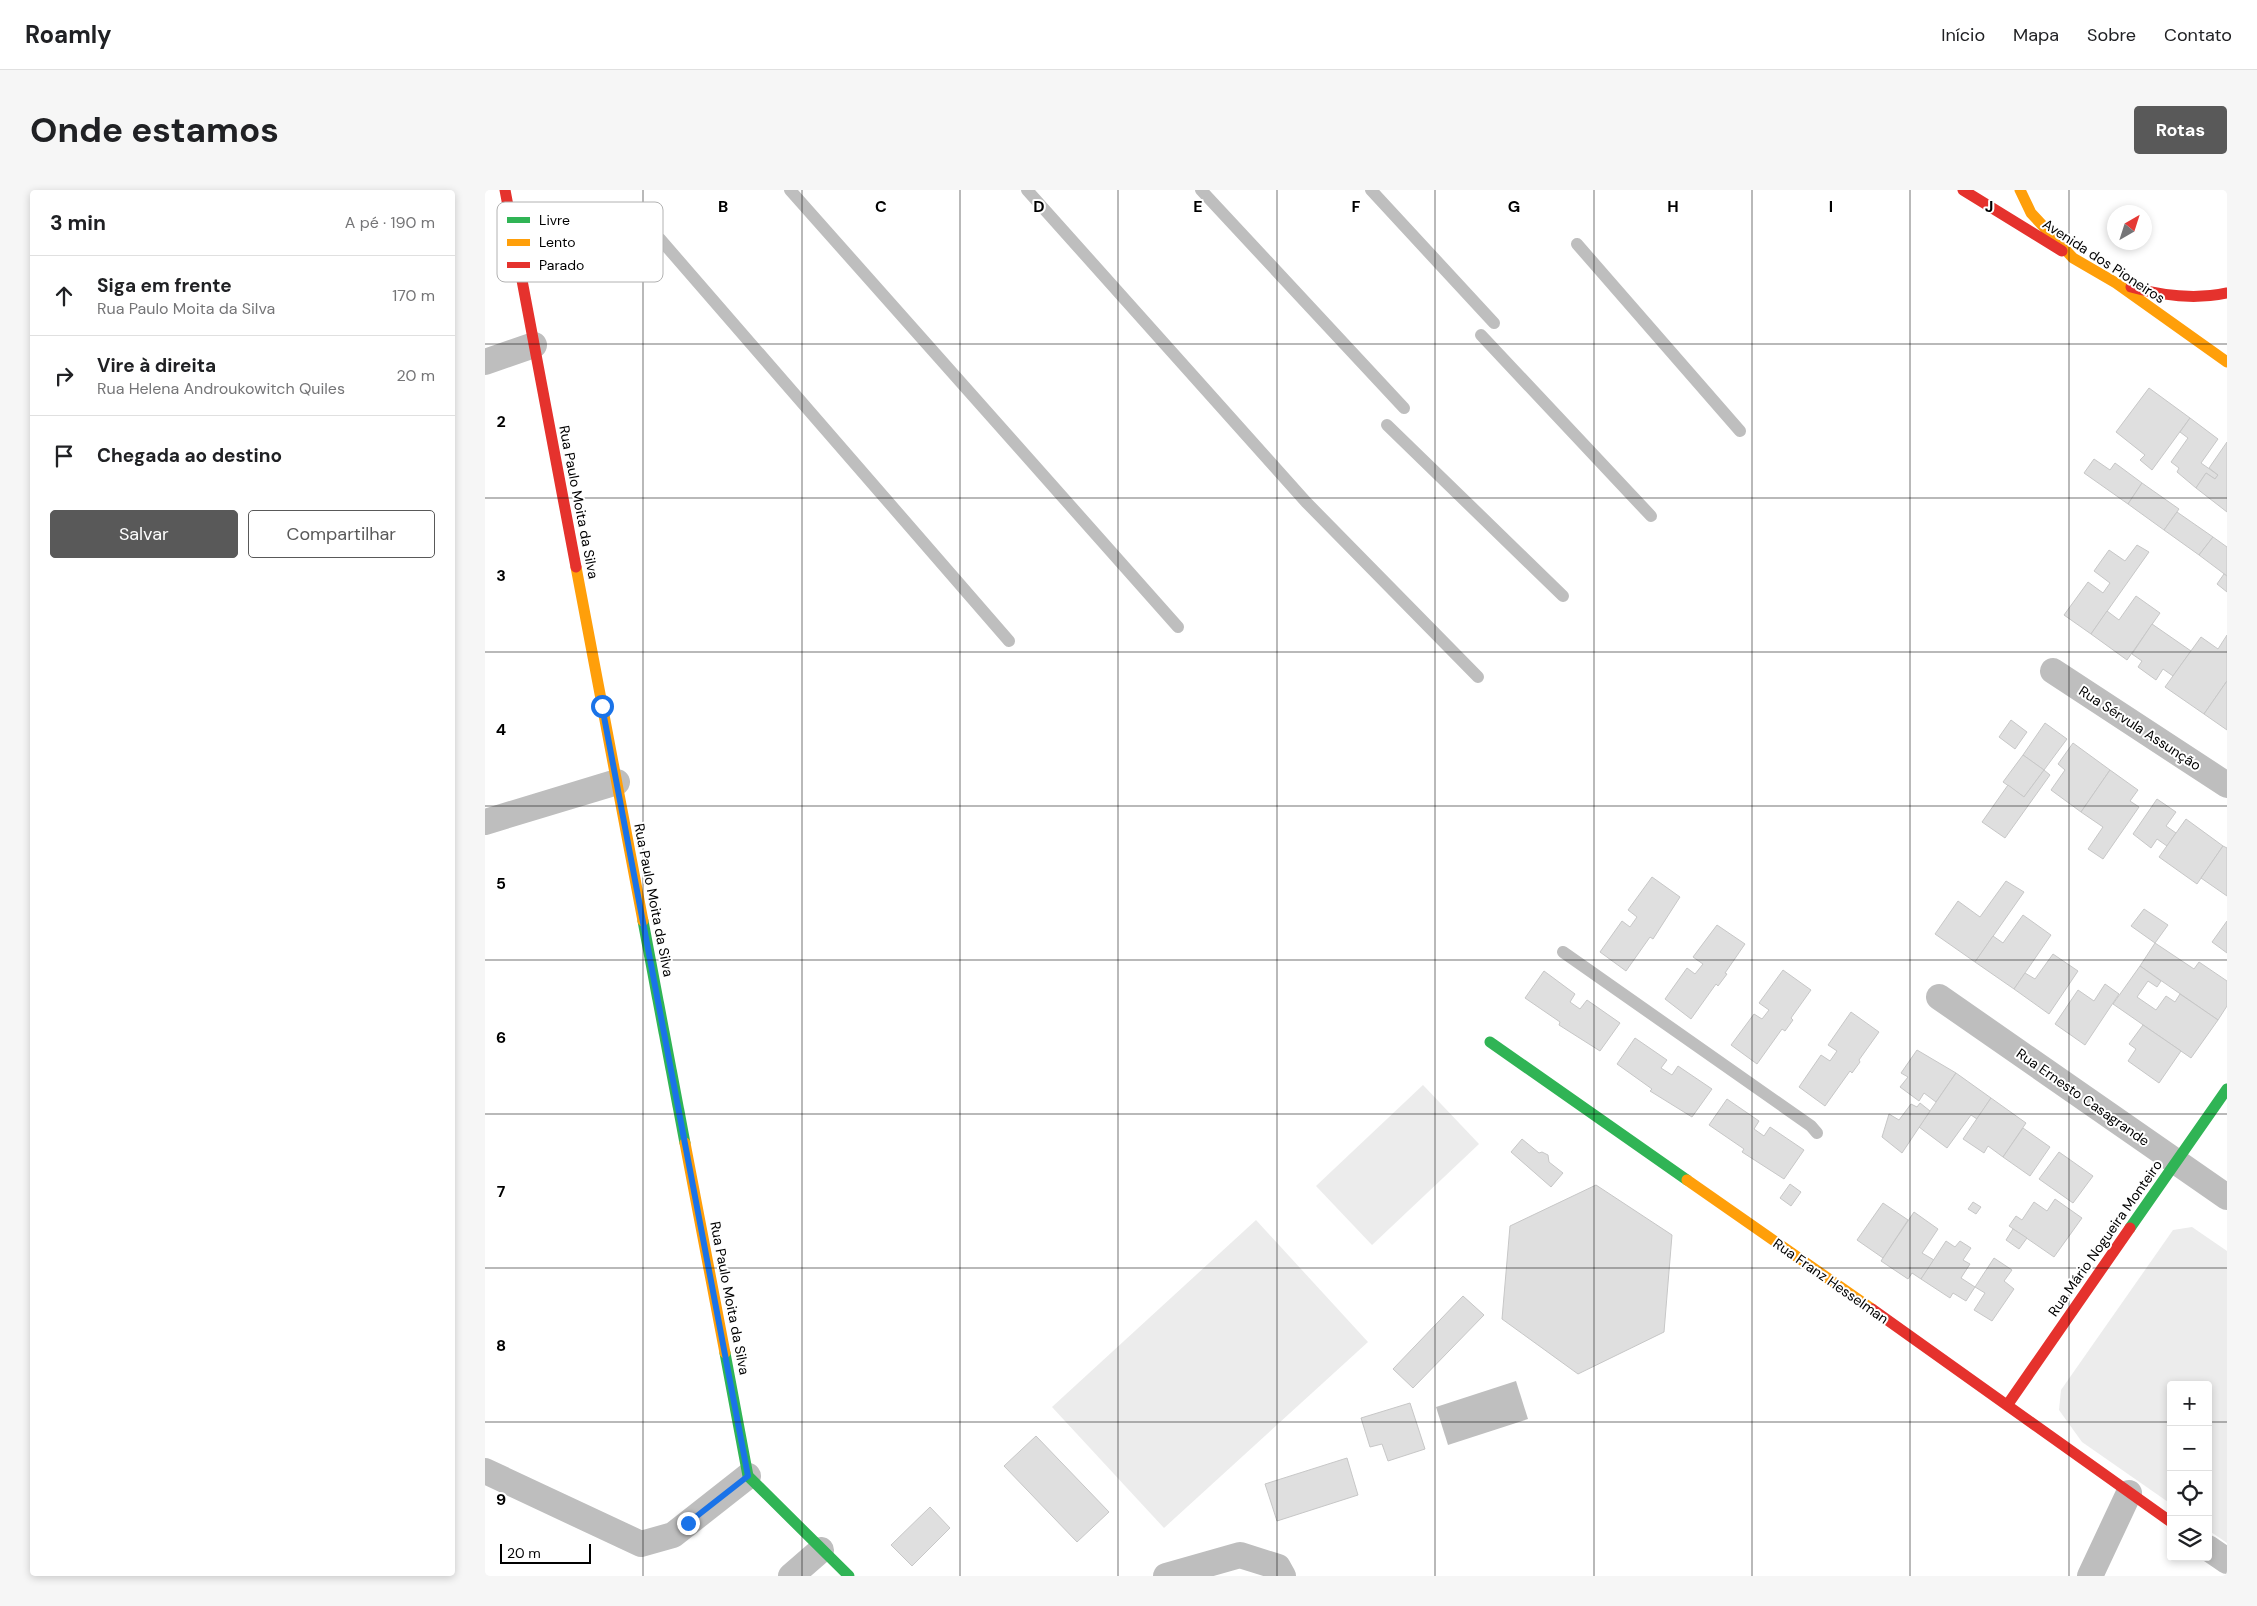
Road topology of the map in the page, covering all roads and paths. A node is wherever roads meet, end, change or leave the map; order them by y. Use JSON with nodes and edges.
{"nodes":[{"id":1,"x":790,"y":190,"type":"edge"},
{"id":2,"x":1027,"y":190,"type":"edge"},
{"id":3,"x":1201,"y":190,"type":"edge"},
{"id":4,"x":1371,"y":190,"type":"edge"},
{"id":5,"x":1963,"y":190,"type":"edge"},
{"id":6,"x":2020,"y":190,"type":"edge"},
{"id":7,"x":663,"y":242,"type":"edge"},
{"id":8,"x":1577,"y":244,"type":"dead end"},
{"id":9,"x":2073,"y":258,"type":"junction"},
{"id":10,"x":522,"y":282,"type":"edge"},
{"id":11,"x":2116,"y":283,"type":"junction"},
{"id":12,"x":2227,"y":293,"type":"edge"},
{"id":13,"x":1493,"y":323,"type":"dead end"},
{"id":14,"x":1481,"y":335,"type":"dead end"},
{"id":15,"x":534,"y":346,"type":"junction"},
{"id":16,"x":485,"y":362,"type":"edge"},
{"id":17,"x":2227,"y":362,"type":"edge"},
{"id":18,"x":1404,"y":408,"type":"dead end"},
{"id":19,"x":1387,"y":424,"type":"dead end"},
{"id":20,"x":1740,"y":431,"type":"dead end"},
{"id":21,"x":1651,"y":516,"type":"dead end"},
{"id":22,"x":1563,"y":596,"type":"dead end"},
{"id":23,"x":1178,"y":627,"type":"dead end"},
{"id":24,"x":1009,"y":641,"type":"dead end"},
{"id":25,"x":2053,"y":671,"type":"dead end"},
{"id":26,"x":1478,"y":677,"type":"dead end"},
{"id":27,"x":617,"y":782,"type":"junction"},
{"id":28,"x":2227,"y":785,"type":"edge"},
{"id":29,"x":485,"y":822,"type":"edge"},
{"id":30,"x":1563,"y":952,"type":"dead end"},
{"id":31,"x":1939,"y":997,"type":"dead end"},
{"id":32,"x":1490,"y":1042,"type":"dead end"},
{"id":33,"x":2227,"y":1089,"type":"edge"},
{"id":34,"x":1817,"y":1133,"type":"dead end"},
{"id":35,"x":2177,"y":1162,"type":"junction"},
{"id":36,"x":2227,"y":1197,"type":"edge"},
{"id":37,"x":2008,"y":1404,"type":"junction"},
{"id":38,"x":485,"y":1471,"type":"edge"},
{"id":39,"x":748,"y":1476,"type":"junction"},
{"id":40,"x":2129,"y":1493,"type":"junction"},
{"id":41,"x":2167,"y":1519,"type":"edge"},
{"id":42,"x":821,"y":1550,"type":"junction"},
{"id":43,"x":2212,"y":1551,"type":"edge"},
{"id":44,"x":2227,"y":1562,"type":"edge"},
{"id":45,"x":791,"y":1576,"type":"edge"},
{"id":46,"x":849,"y":1576,"type":"edge"},
{"id":47,"x":1166,"y":1576,"type":"edge"},
{"id":48,"x":1283,"y":1576,"type":"edge"},
{"id":49,"x":2090,"y":1576,"type":"edge"}],
"edges":[{"from":1,"to":23,"type":"lane"},
{"from":2,"to":26,"type":"lane"},
{"from":3,"to":18,"type":"lane"},
{"from":4,"to":13,"type":"lane"},
{"from":5,"to":9,"type":"street","name":"Avenida dos Pioneiros"},
{"from":6,"to":9,"type":"street"},
{"from":7,"to":24,"type":"lane"},
{"from":8,"to":20,"type":"lane"},
{"from":9,"to":11,"type":"street","name":"Avenida dos Pioneiros"},
{"from":10,"to":15,"type":"street","name":"Rua Paulo Moita da Silva"},
{"from":11,"to":12,"type":"street"},
{"from":11,"to":17,"type":"street","name":"Avenida dos Pioneiros"},
{"from":14,"to":21,"type":"lane"},
{"from":15,"to":16,"type":"street"},
{"from":15,"to":27,"type":"street","name":"Rua Paulo Moita da Silva"},
{"from":19,"to":22,"type":"lane"},
{"from":25,"to":28,"type":"street","name":"Rua Sérvula Assunção"},
{"from":27,"to":29,"type":"street"},
{"from":27,"to":39,"type":"street","name":"Rua Paulo Moita da Silva"},
{"from":30,"to":34,"type":"lane"},
{"from":31,"to":35,"type":"street","name":"Rua Ernesto Casagrande"},
{"from":32,"to":37,"type":"street","name":"Rua Franz Hesselman"},
{"from":33,"to":35,"type":"street","name":"Rua Mário Nogueira Monteiro"},
{"from":35,"to":36,"type":"street","name":"Rua Ernesto Casagrande"},
{"from":35,"to":37,"type":"street","name":"Rua Mário Nogueira Monteiro"},
{"from":37,"to":40,"type":"street","name":"Rua Franz Hesselman"},
{"from":38,"to":39,"type":"street"},
{"from":39,"to":42,"type":"street"},
{"from":40,"to":41,"type":"street","name":"Rua Franz Hesselman"},
{"from":40,"to":49,"type":"street"},
{"from":42,"to":45,"type":"street"},
{"from":42,"to":46,"type":"street"},
{"from":43,"to":44,"type":"street"},
{"from":47,"to":48,"type":"street"}]}
